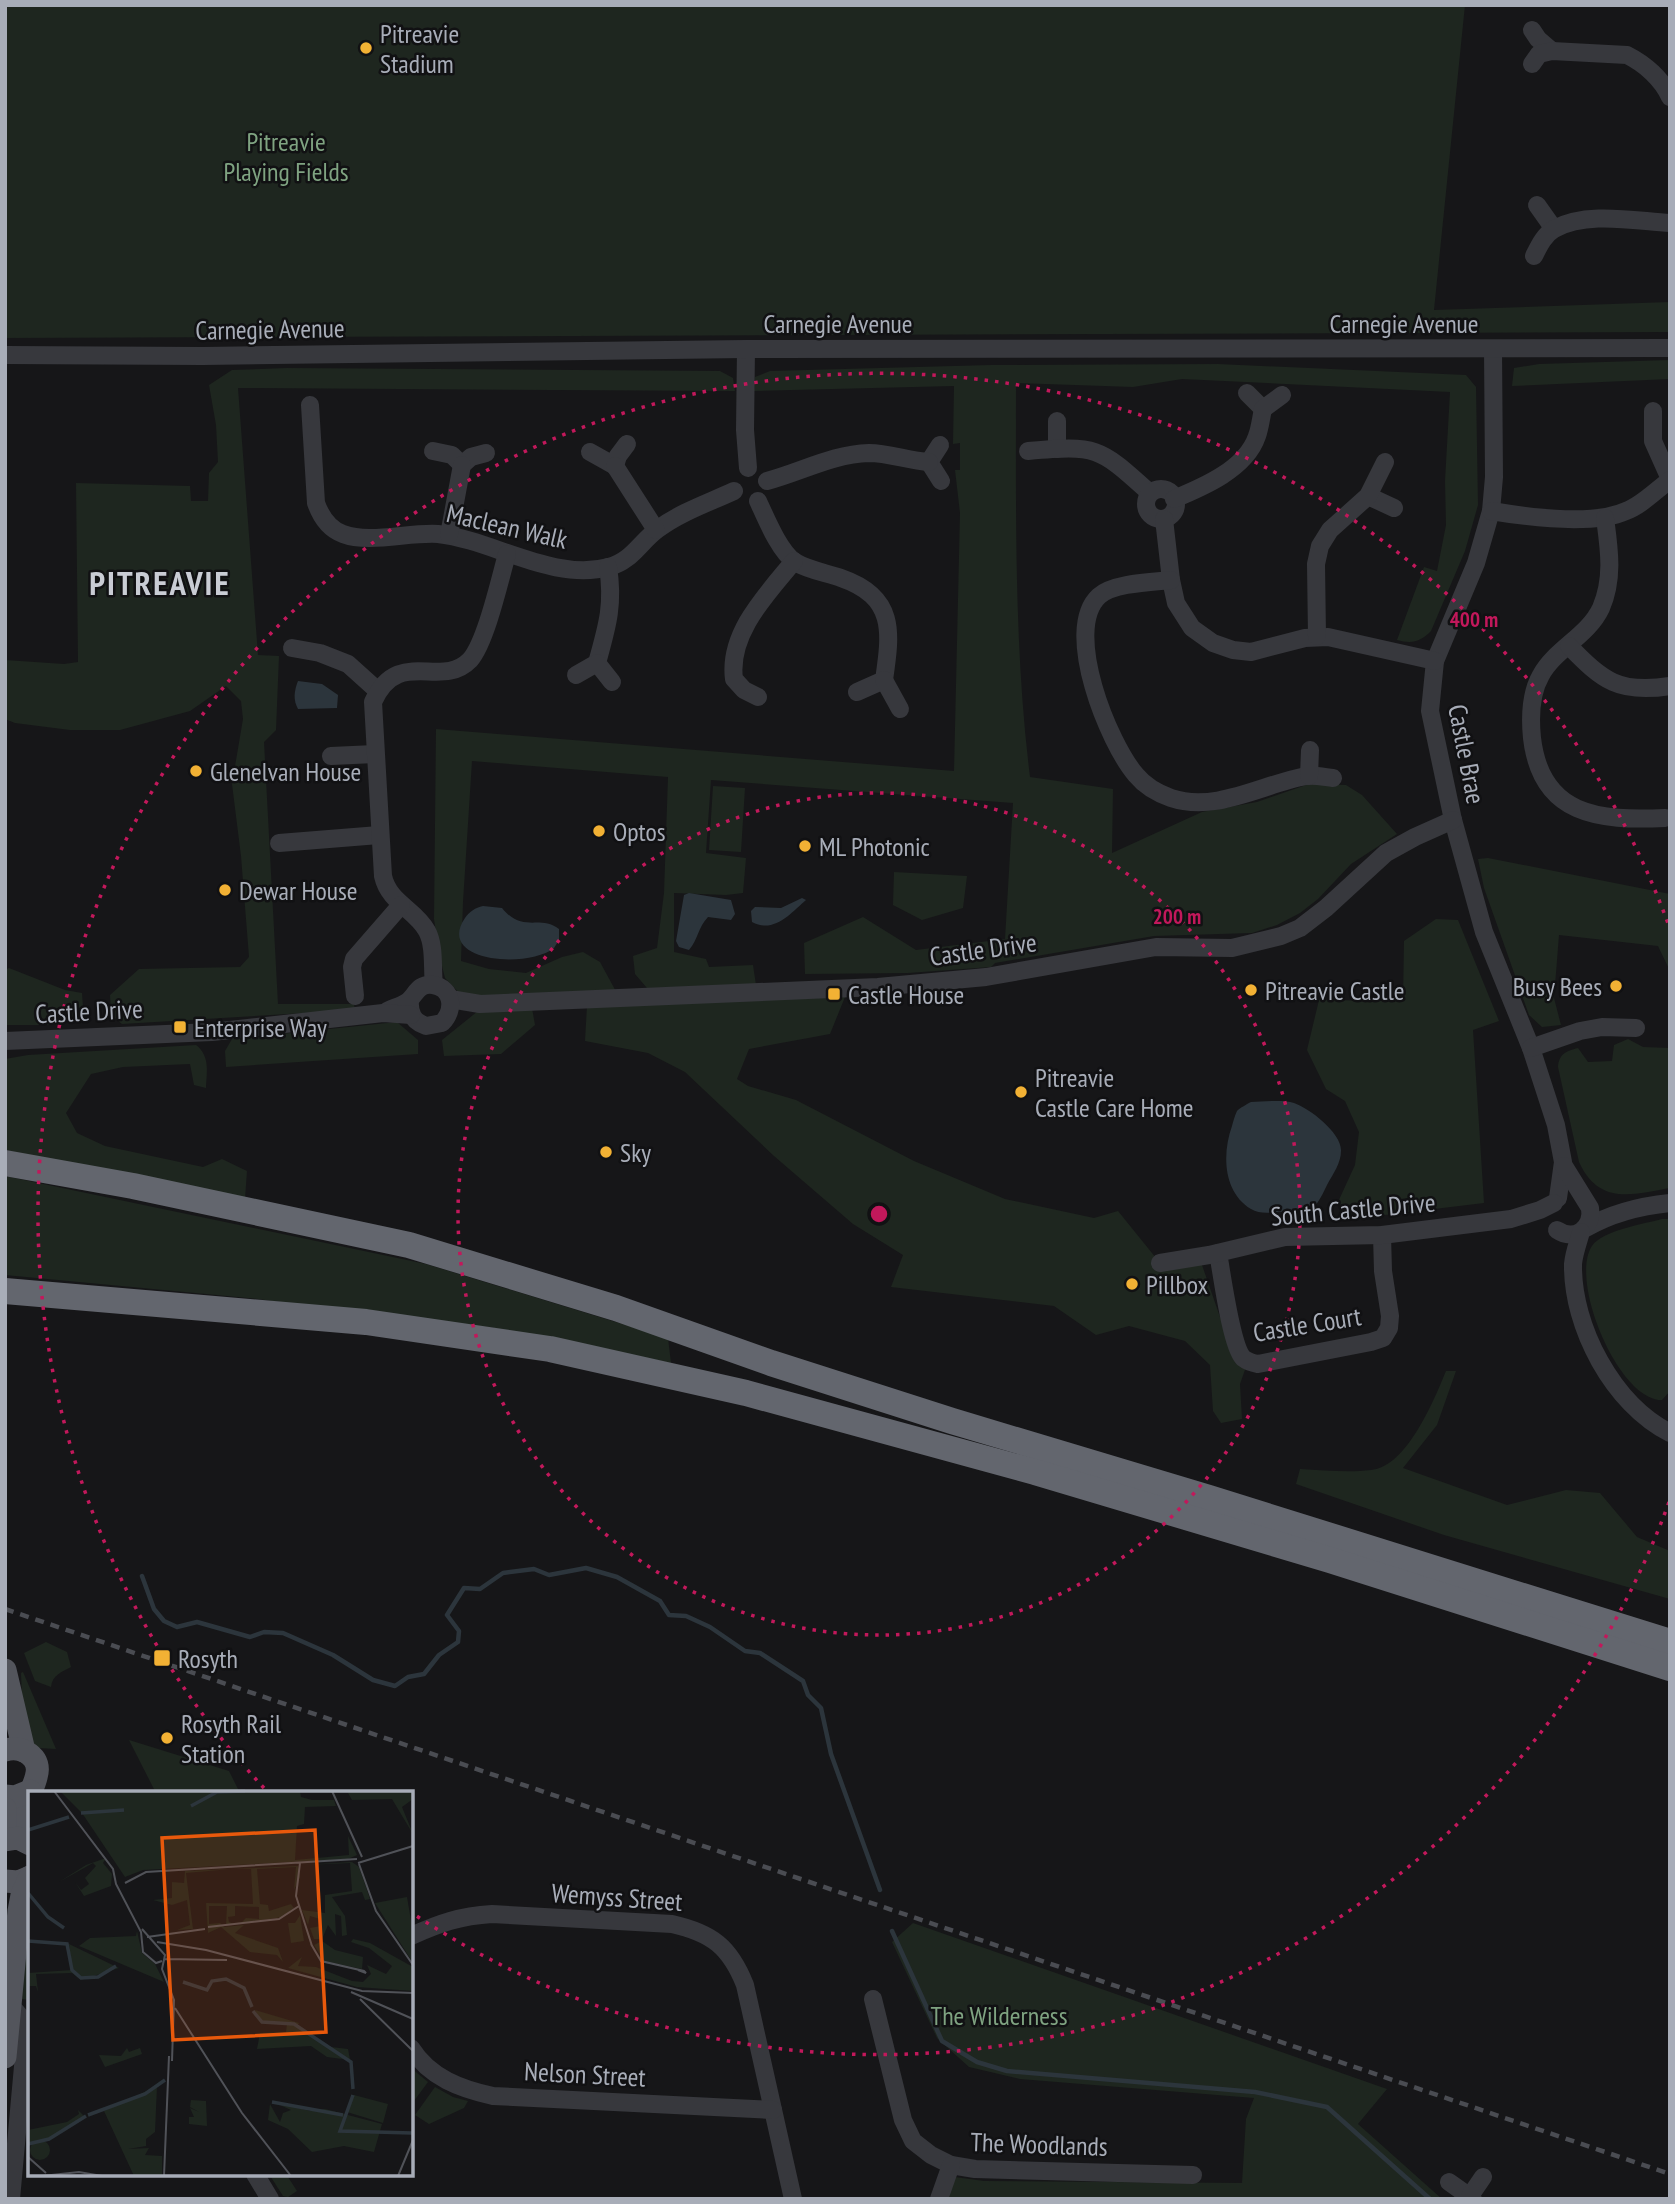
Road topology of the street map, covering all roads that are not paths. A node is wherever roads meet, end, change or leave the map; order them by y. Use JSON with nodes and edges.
{"nodes":[{"id":1,"x":1532,"y":30,"type":"dead end"},
{"id":2,"x":1552,"y":51,"type":"junction"},
{"id":3,"x":1532,"y":64,"type":"dead end"},
{"id":4,"x":1670,"y":97,"type":"edge"},
{"id":5,"x":1537,"y":205,"type":"dead end"},
{"id":6,"x":1670,"y":223,"type":"edge"},
{"id":7,"x":1554,"y":229,"type":"junction"},
{"id":8,"x":1534,"y":256,"type":"dead end"},
{"id":9,"x":1670,"y":348,"type":"edge"},
{"id":10,"x":746,"y":349,"type":"junction"},
{"id":11,"x":1493,"y":349,"type":"junction"},
{"id":12,"x":5,"y":355,"type":"edge"},
{"id":13,"x":1247,"y":393,"type":"dead end"},
{"id":14,"x":1282,"y":395,"type":"dead end"},
{"id":15,"x":310,"y":405,"type":"dead end"},
{"id":16,"x":1263,"y":409,"type":"junction"},
{"id":17,"x":1653,"y":411,"type":"dead end"},
{"id":18,"x":1057,"y":421,"type":"dead end"},
{"id":19,"x":627,"y":444,"type":"dead end"},
{"id":20,"x":940,"y":445,"type":"dead end"},
{"id":21,"x":1057,"y":449,"type":"junction"},
{"id":22,"x":433,"y":451,"type":"dead end"},
{"id":23,"x":1028,"y":451,"type":"dead end"},
{"id":24,"x":590,"y":452,"type":"dead end"},
{"id":25,"x":486,"y":453,"type":"dead end"},
{"id":26,"x":929,"y":462,"type":"junction"},
{"id":27,"x":1385,"y":462,"type":"dead end"},
{"id":28,"x":462,"y":464,"type":"junction"},
{"id":29,"x":615,"y":466,"type":"junction"},
{"id":30,"x":748,"y":468,"type":"junction"},
{"id":31,"x":1670,"y":479,"type":"edge"},
{"id":32,"x":767,"y":481,"type":"junction"},
{"id":33,"x":941,"y":481,"type":"dead end"},
{"id":34,"x":734,"y":491,"type":"junction"},
{"id":35,"x":1150,"y":493,"type":"junction"},
{"id":36,"x":1368,"y":496,"type":"junction"},
{"id":37,"x":1174,"y":499,"type":"junction"},
{"id":38,"x":758,"y":501,"type":"junction"},
{"id":39,"x":1394,"y":508,"type":"dead end"},
{"id":40,"x":1491,"y":511,"type":"junction"},
{"id":41,"x":1605,"y":518,"type":"junction"},
{"id":42,"x":1164,"y":519,"type":"junction"},
{"id":43,"x":656,"y":530,"type":"junction"},
{"id":44,"x":449,"y":535,"type":"junction"},
{"id":45,"x":508,"y":554,"type":"junction"},
{"id":46,"x":794,"y":561,"type":"junction"},
{"id":47,"x":608,"y":567,"type":"junction"},
{"id":48,"x":1171,"y":580,"type":"junction"},
{"id":49,"x":1317,"y":636,"type":"junction"},
{"id":50,"x":1569,"y":646,"type":"junction"},
{"id":51,"x":292,"y":648,"type":"dead end"},
{"id":52,"x":1435,"y":661,"type":"junction"},
{"id":53,"x":597,"y":663,"type":"junction"},
{"id":54,"x":576,"y":675,"type":"dead end"},
{"id":55,"x":884,"y":680,"type":"junction"},
{"id":56,"x":612,"y":682,"type":"dead end"},
{"id":57,"x":1670,"y":686,"type":"edge"},
{"id":58,"x":378,"y":691,"type":"junction"},
{"id":59,"x":857,"y":692,"type":"dead end"},
{"id":60,"x":758,"y":697,"type":"dead end"},
{"id":61,"x":900,"y":709,"type":"dead end"},
{"id":62,"x":1310,"y":750,"type":"dead end"},
{"id":63,"x":375,"y":754,"type":"junction"},
{"id":64,"x":331,"y":756,"type":"dead end"},
{"id":65,"x":1309,"y":776,"type":"junction"},
{"id":66,"x":1333,"y":778,"type":"dead end"},
{"id":67,"x":1668,"y":819,"type":"edge"},
{"id":68,"x":1453,"y":820,"type":"junction"},
{"id":69,"x":379,"y":835,"type":"junction"},
{"id":70,"x":279,"y":843,"type":"dead end"},
{"id":71,"x":401,"y":905,"type":"junction"},
{"id":72,"x":429,"y":986,"type":"junction"},
{"id":73,"x":355,"y":996,"type":"dead end"},
{"id":74,"x":450,"y":1005,"type":"junction"},
{"id":75,"x":411,"y":1008,"type":"junction"},
{"id":76,"x":1636,"y":1028,"type":"dead end"},
{"id":77,"x":5,"y":1041,"type":"edge"},
{"id":78,"x":1531,"y":1048,"type":"junction"},
{"id":79,"x":1563,"y":1162,"type":"junction"},
{"id":80,"x":5,"y":1163,"type":"edge"},
{"id":81,"x":1584,"y":1200,"type":"junction"},
{"id":82,"x":1556,"y":1201,"type":"junction"},
{"id":83,"x":1670,"y":1203,"type":"edge"},
{"id":84,"x":1624,"y":1212,"type":"junction"},
{"id":85,"x":1511,"y":1219,"type":"junction"},
{"id":86,"x":1555,"y":1228,"type":"junction"},
{"id":87,"x":1584,"y":1230,"type":"junction"},
{"id":88,"x":1382,"y":1235,"type":"junction"},
{"id":89,"x":1218,"y":1253,"type":"junction"},
{"id":90,"x":1160,"y":1264,"type":"dead end"},
{"id":91,"x":1573,"y":1265,"type":"junction"},
{"id":92,"x":5,"y":1292,"type":"edge"},
{"id":93,"x":1670,"y":1433,"type":"edge"},
{"id":94,"x":1589,"y":1642,"type":"junction"},
{"id":95,"x":1670,"y":1642,"type":"edge"},
{"id":96,"x":1670,"y":1668,"type":"edge"},
{"id":97,"x":5,"y":1671,"type":"edge"},
{"id":98,"x":1670,"y":1675,"type":"edge"},
{"id":99,"x":15,"y":1750,"type":"edge"},
{"id":100,"x":30,"y":1791,"type":"edge"},
{"id":101,"x":28,"y":1792,"type":"edge"},
{"id":102,"x":5,"y":1796,"type":"edge"},
{"id":103,"x":28,"y":1801,"type":"edge"},
{"id":104,"x":5,"y":1809,"type":"edge"},
{"id":105,"x":5,"y":1825,"type":"edge"},
{"id":106,"x":28,"y":1832,"type":"edge"},
{"id":107,"x":5,"y":1840,"type":"edge"},
{"id":108,"x":28,"y":1841,"type":"edge"},
{"id":109,"x":28,"y":1878,"type":"edge"},
{"id":110,"x":5,"y":1881,"type":"edge"},
{"id":111,"x":28,"y":1882,"type":"edge"},
{"id":112,"x":413,"y":1935,"type":"edge"},
{"id":113,"x":873,"y":1998,"type":"dead end"},
{"id":114,"x":10,"y":2006,"type":"junction"},
{"id":115,"x":413,"y":2051,"type":"edge"},
{"id":116,"x":5,"y":2057,"type":"edge"},
{"id":117,"x":772,"y":2110,"type":"junction"},
{"id":118,"x":951,"y":2165,"type":"junction"},
{"id":119,"x":1193,"y":2175,"type":"dead end"},
{"id":120,"x":256,"y":2176,"type":"edge"},
{"id":121,"x":1483,"y":2177,"type":"dead end"},
{"id":122,"x":1449,"y":2182,"type":"dead end"},
{"id":123,"x":269,"y":2198,"type":"edge"},
{"id":124,"x":1472,"y":2198,"type":"edge"},
{"id":125,"x":11,"y":2199,"type":"edge"},
{"id":126,"x":793,"y":2199,"type":"edge"},
{"id":127,"x":939,"y":2199,"type":"edge"}],
"edges":[{"from":1,"to":2,"type":"street"},
{"from":2,"to":3,"type":"street"},
{"from":2,"to":4,"type":"street"},
{"from":5,"to":7,"type":"street"},
{"from":6,"to":7,"type":"street"},
{"from":7,"to":8,"type":"street"},
{"from":9,"to":11,"type":"street","name":"Carnegie Avenue"},
{"from":10,"to":11,"type":"street","name":"Carnegie Avenue"},
{"from":10,"to":12,"type":"street","name":"Carnegie Avenue"},
{"from":10,"to":30,"type":"street"},
{"from":11,"to":40,"type":"street","name":"Castle Brae"},
{"from":13,"to":16,"type":"street"},
{"from":14,"to":16,"type":"street"},
{"from":15,"to":44,"type":"street","name":"Maclean Walk"},
{"from":16,"to":37,"type":"street"},
{"from":17,"to":31,"type":"street"},
{"from":18,"to":21,"type":"street"},
{"from":19,"to":29,"type":"street"},
{"from":20,"to":26,"type":"street"},
{"from":21,"to":23,"type":"street"},
{"from":21,"to":35,"type":"street"},
{"from":22,"to":28,"type":"street"},
{"from":24,"to":29,"type":"street"},
{"from":25,"to":28,"type":"street"},
{"from":26,"to":32,"type":"street"},
{"from":26,"to":33,"type":"street"},
{"from":27,"to":36,"type":"street"},
{"from":28,"to":44,"type":"street"},
{"from":29,"to":43,"type":"street"},
{"from":30,"to":32,"type":"street"},
{"from":30,"to":34,"type":"street"},
{"from":31,"to":41,"type":"street"},
{"from":32,"to":38,"type":"street"},
{"from":34,"to":38,"type":"street"},
{"from":34,"to":43,"type":"street","name":"Maclean Walk"},
{"from":35,"to":37,"type":"street"},
{"from":35,"to":42,"type":"street"},
{"from":36,"to":39,"type":"street"},
{"from":36,"to":49,"type":"street"},
{"from":37,"to":42,"type":"street"},
{"from":38,"to":46,"type":"street"},
{"from":40,"to":41,"type":"street"},
{"from":40,"to":52,"type":"street","name":"Castle Brae"},
{"from":41,"to":50,"type":"street"},
{"from":42,"to":48,"type":"street"},
{"from":43,"to":47,"type":"street","name":"Maclean Walk"},
{"from":44,"to":45,"type":"street","name":"Maclean Walk"},
{"from":45,"to":47,"type":"street","name":"Maclean Walk"},
{"from":45,"to":58,"type":"street"},
{"from":46,"to":55,"type":"street"},
{"from":46,"to":60,"type":"street"},
{"from":47,"to":53,"type":"street"},
{"from":48,"to":49,"type":"street"},
{"from":48,"to":65,"type":"street"},
{"from":49,"to":52,"type":"street"},
{"from":50,"to":57,"type":"street"},
{"from":50,"to":67,"type":"street"},
{"from":51,"to":58,"type":"street"},
{"from":52,"to":68,"type":"street","name":"Castle Brae"},
{"from":53,"to":54,"type":"street"},
{"from":53,"to":56,"type":"street"},
{"from":55,"to":59,"type":"street"},
{"from":55,"to":61,"type":"street"},
{"from":58,"to":63,"type":"street"},
{"from":62,"to":65,"type":"street"},
{"from":63,"to":64,"type":"street"},
{"from":63,"to":69,"type":"street"},
{"from":65,"to":66,"type":"street"},
{"from":68,"to":74,"type":"street","name":"Castle Drive"},
{"from":68,"to":78,"type":"street","name":"Castle Brae"},
{"from":69,"to":70,"type":"street"},
{"from":69,"to":71,"type":"street"},
{"from":71,"to":72,"type":"street"},
{"from":71,"to":73,"type":"street"},
{"from":72,"to":74,"type":"street"},
{"from":72,"to":75,"type":"street"},
{"from":74,"to":75,"type":"street","name":"Castle Drive"},
{"from":75,"to":77,"type":"street","name":"Castle Drive"},
{"from":76,"to":78,"type":"street"},
{"from":78,"to":79,"type":"street","name":"Castle Brae"},
{"from":79,"to":81,"type":"street","name":"Castle Brae"},
{"from":79,"to":82,"type":"street","name":"Castle Brae"},
{"from":80,"to":95,"type":"highway"},
{"from":81,"to":82,"type":"street"},
{"from":81,"to":84,"type":"street"},
{"from":81,"to":87,"type":"street","name":"Castle Brae"},
{"from":82,"to":85,"type":"street","name":"South Castle Drive"},
{"from":82,"to":86,"type":"street","name":"Castle Brae"},
{"from":83,"to":84,"type":"street"},
{"from":84,"to":87,"type":"street"},
{"from":85,"to":86,"type":"street","name":"South Castle Drive"},
{"from":85,"to":88,"type":"street","name":"South Castle Drive"},
{"from":86,"to":87,"type":"street"},
{"from":86,"to":91,"type":"street","name":"Castle Brae"},
{"from":87,"to":91,"type":"street","name":"Castle Brae"},
{"from":88,"to":89,"type":"street","name":"South Castle Drive"},
{"from":88,"to":89,"type":"street","name":"Castle Court"},
{"from":89,"to":90,"type":"street","name":"South Castle Drive"},
{"from":91,"to":93,"type":"street","name":"Castle Brae"},
{"from":92,"to":94,"type":"highway"},
{"from":94,"to":96,"type":"highway"},
{"from":94,"to":98,"type":"highway"},
{"from":97,"to":99,"type":"main road"},
{"from":99,"to":100,"type":"main road"},
{"from":101,"to":102,"type":"main road"},
{"from":103,"to":106,"type":"main road"},
{"from":104,"to":105,"type":"main road"},
{"from":107,"to":108,"type":"main road"},
{"from":109,"to":110,"type":"main road"},
{"from":111,"to":114,"type":"main road"},
{"from":112,"to":117,"type":"street","name":"Wemyss Street"},
{"from":113,"to":118,"type":"street","name":"The Woodlands"},
{"from":114,"to":116,"type":"main road"},
{"from":114,"to":125,"type":"street"},
{"from":115,"to":117,"type":"street","name":"Nelson Street"},
{"from":117,"to":126,"type":"street","name":"Wemyss Street"},
{"from":118,"to":119,"type":"street","name":"The Woodlands"},
{"from":118,"to":127,"type":"street"},
{"from":120,"to":123,"type":"street"},
{"from":121,"to":124,"type":"street"},
{"from":122,"to":124,"type":"street"}]}
